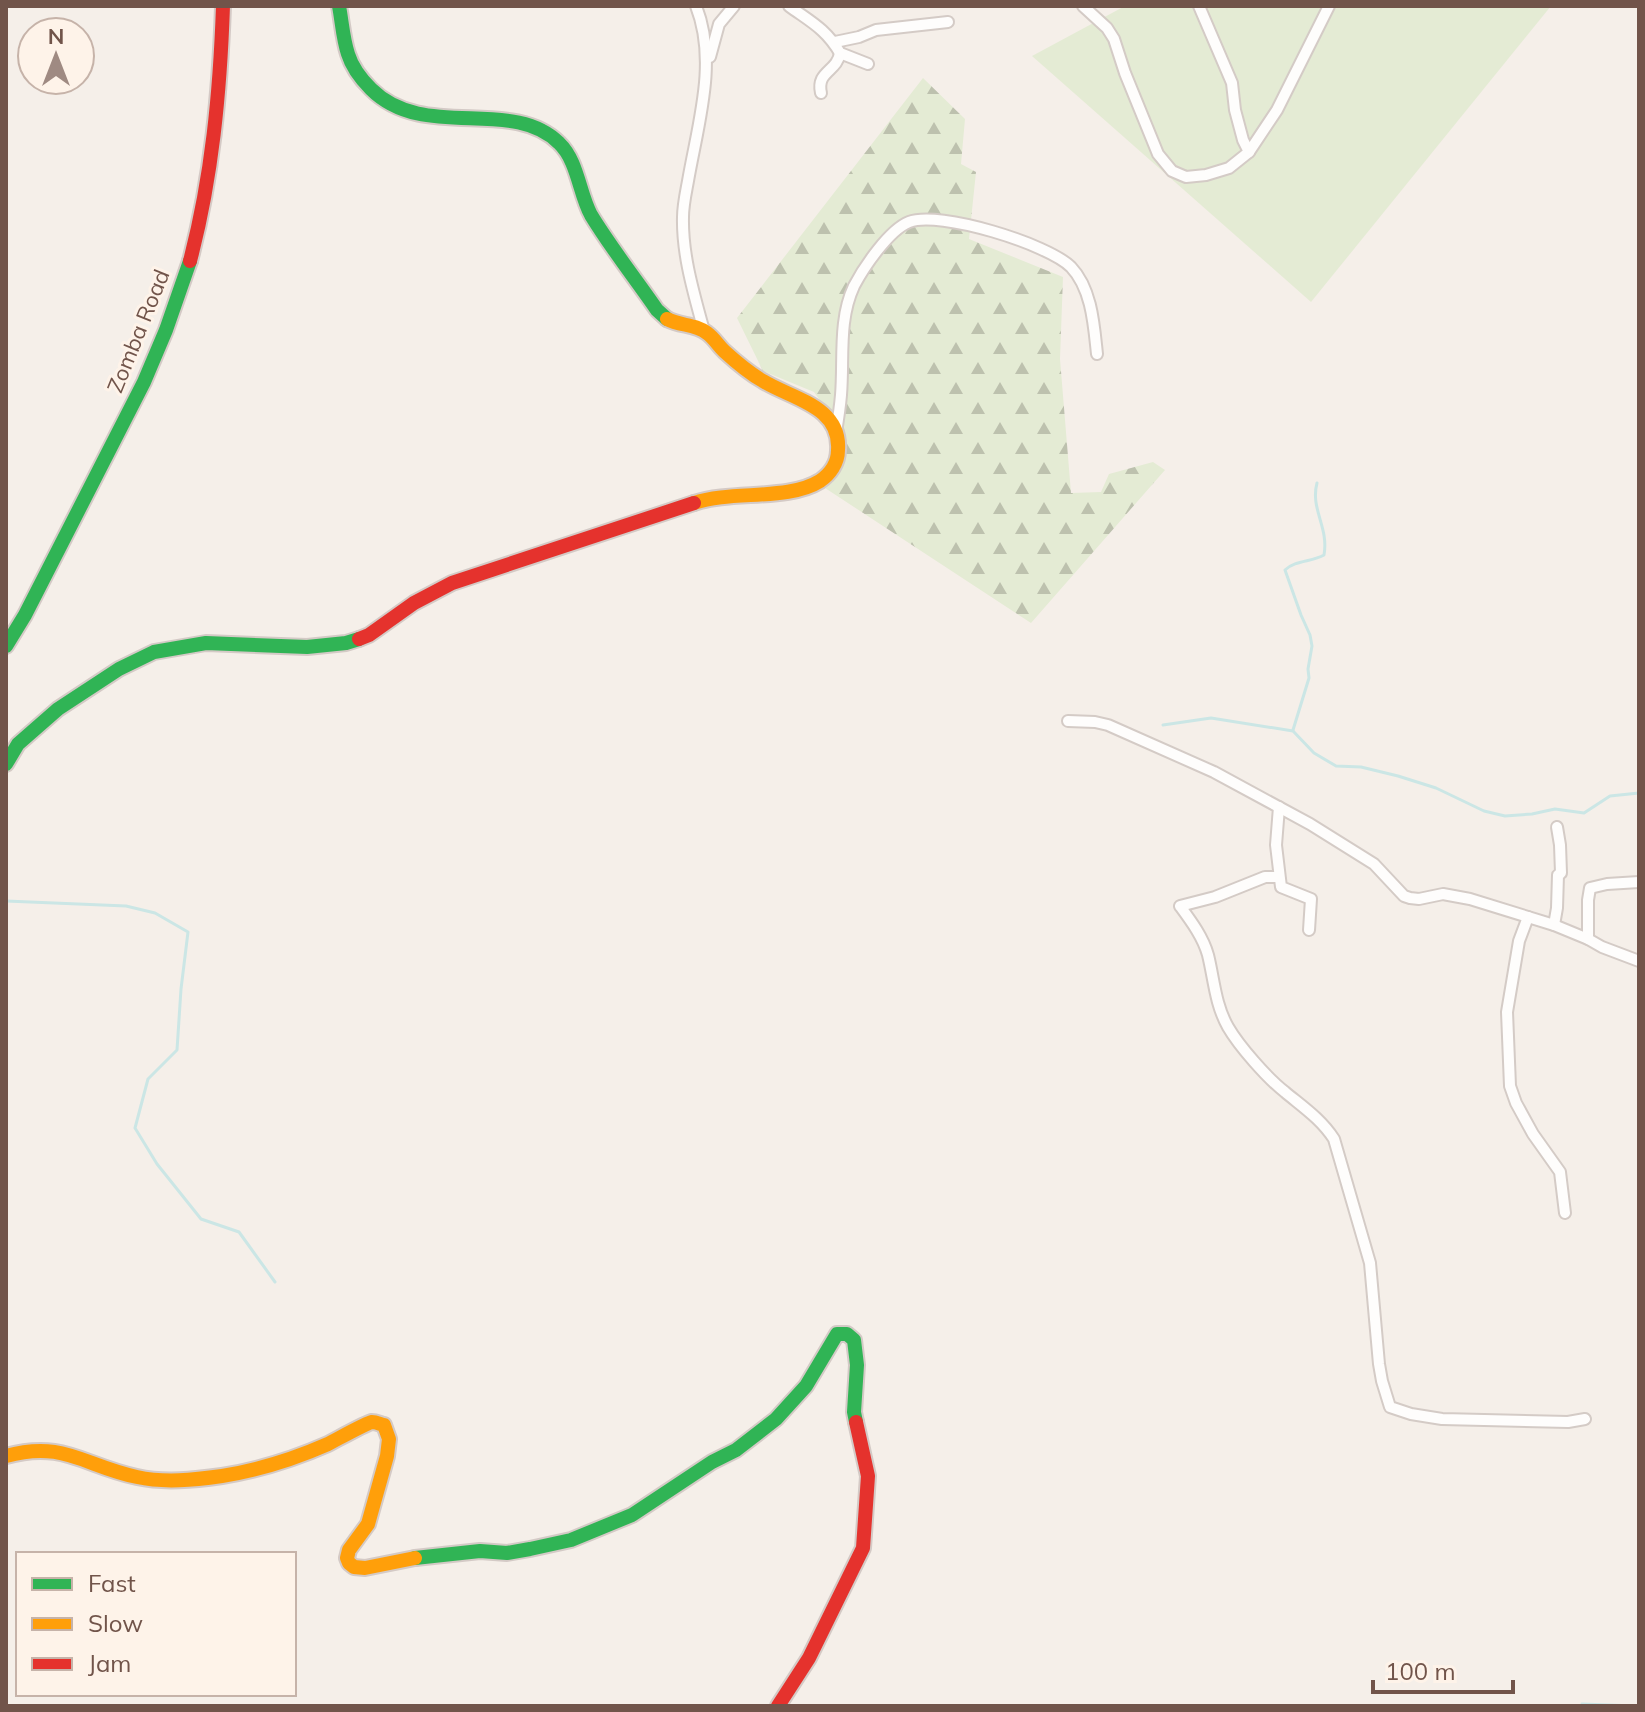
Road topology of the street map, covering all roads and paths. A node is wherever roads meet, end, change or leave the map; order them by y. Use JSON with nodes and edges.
{"nodes":[{"id":1,"x":223,"y":6,"type":"edge"},
{"id":2,"x":339,"y":6,"type":"edge"},
{"id":3,"x":696,"y":6,"type":"edge"},
{"id":4,"x":734,"y":6,"type":"edge"},
{"id":5,"x":789,"y":6,"type":"edge"},
{"id":6,"x":1083,"y":6,"type":"edge"},
{"id":7,"x":1199,"y":6,"type":"edge"},
{"id":8,"x":1329,"y":6,"type":"edge"},
{"id":9,"x":948,"y":22,"type":"dead end"},
{"id":10,"x":835,"y":42,"type":"junction"},
{"id":11,"x":840,"y":53,"type":"junction"},
{"id":12,"x":868,"y":64,"type":"dead end"},
{"id":13,"x":707,"y":71,"type":"junction"},
{"id":14,"x":821,"y":93,"type":"dead end"},
{"id":15,"x":1249,"y":152,"type":"junction"},
{"id":16,"x":704,"y":331,"type":"junction"},
{"id":17,"x":1097,"y":354,"type":"dead end"},
{"id":18,"x":836,"y":432,"type":"junction"},
{"id":19,"x":6,"y":646,"type":"edge"},
{"id":20,"x":1068,"y":721,"type":"dead end"},
{"id":21,"x":6,"y":764,"type":"edge"},
{"id":22,"x":1279,"y":807,"type":"junction"},
{"id":23,"x":1557,"y":827,"type":"dead end"},
{"id":24,"x":1279,"y":877,"type":"junction"},
{"id":25,"x":1639,"y":882,"type":"edge"},
{"id":26,"x":1528,"y":917,"type":"junction"},
{"id":27,"x":1554,"y":925,"type":"junction"},
{"id":28,"x":1309,"y":930,"type":"dead end"},
{"id":29,"x":1588,"y":939,"type":"junction"},
{"id":30,"x":1639,"y":961,"type":"edge"},
{"id":31,"x":1565,"y":1213,"type":"dead end"},
{"id":32,"x":1585,"y":1419,"type":"dead end"},
{"id":33,"x":6,"y":1456,"type":"edge"},
{"id":34,"x":778,"y":1706,"type":"edge"}],
"edges":[{"from":1,"to":19,"type":"main road","name":"Zomba Road"},
{"from":2,"to":16,"type":"main road"},
{"from":3,"to":13,"type":"street"},
{"from":4,"to":13,"type":"street"},
{"from":5,"to":10,"type":"street"},
{"from":6,"to":15,"type":"street"},
{"from":7,"to":15,"type":"street"},
{"from":8,"to":15,"type":"street"},
{"from":9,"to":10,"type":"street"},
{"from":10,"to":11,"type":"street"},
{"from":11,"to":12,"type":"street"},
{"from":11,"to":14,"type":"street"},
{"from":13,"to":16,"type":"street"},
{"from":16,"to":18,"type":"main road"},
{"from":17,"to":18,"type":"street"},
{"from":18,"to":21,"type":"main road"},
{"from":20,"to":22,"type":"street"},
{"from":22,"to":24,"type":"street"},
{"from":22,"to":26,"type":"street"},
{"from":23,"to":27,"type":"street"},
{"from":24,"to":28,"type":"street"},
{"from":24,"to":32,"type":"street"},
{"from":25,"to":29,"type":"street"},
{"from":26,"to":27,"type":"street"},
{"from":26,"to":31,"type":"street"},
{"from":27,"to":29,"type":"street"},
{"from":29,"to":30,"type":"street"},
{"from":33,"to":34,"type":"main road"}]}
